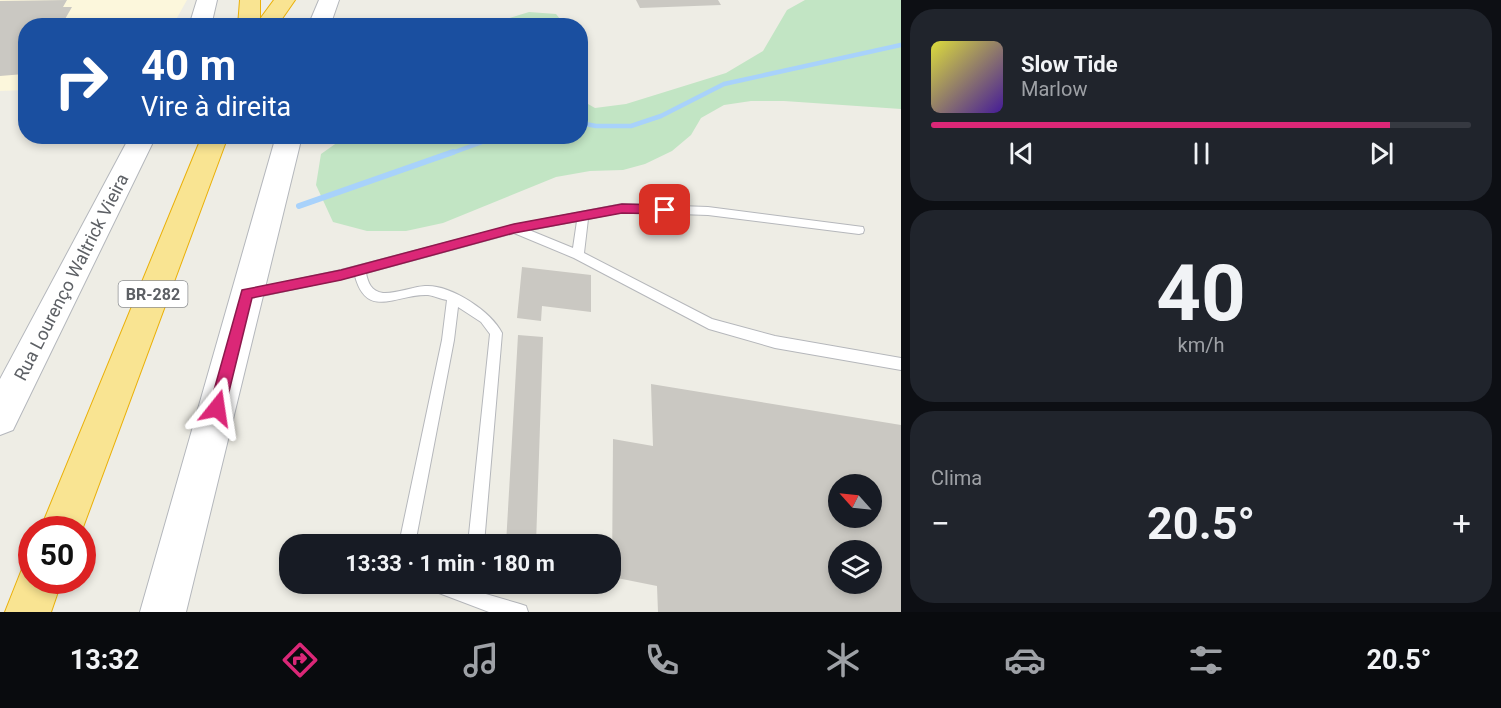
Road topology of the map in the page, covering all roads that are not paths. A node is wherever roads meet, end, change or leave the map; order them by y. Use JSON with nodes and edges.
{"nodes":[{"id":1,"x":207,"y":0,"type":"edge"},
{"id":2,"x":250,"y":0,"type":"edge"},
{"id":3,"x":285,"y":0,"type":"edge"},
{"id":4,"x":329,"y":0,"type":"edge"},
{"id":5,"x":202,"y":18,"type":"edge"},
{"id":6,"x":249,"y":18,"type":"edge"},
{"id":7,"x":272,"y":18,"type":"edge"},
{"id":8,"x":322,"y":18,"type":"edge"},
{"id":9,"x":139,"y":144,"type":"edge"},
{"id":10,"x":212,"y":144,"type":"edge"},
{"id":11,"x":287,"y":144,"type":"edge"},
{"id":12,"x":583,"y":216,"type":"junction"},
{"id":13,"x":514,"y":228,"type":"junction"},
{"id":14,"x":859,"y":230,"type":"dead end"},
{"id":15,"x":578,"y":255,"type":"junction"},
{"id":16,"x":359,"y":270,"type":"junction"},
{"id":17,"x":247,"y":294,"type":"junction"},
{"id":18,"x":453,"y":297,"type":"junction"},
{"id":19,"x":901,"y":364,"type":"edge"},
{"id":20,"x":0,"y":417,"type":"edge"},
{"id":21,"x":66,"y":516,"type":"edge"},
{"id":22,"x":409,"y":534,"type":"edge"},
{"id":23,"x":477,"y":534,"type":"edge"},
{"id":24,"x":35,"y":594,"type":"edge"},
{"id":25,"x":478,"y":594,"type":"edge"},
{"id":26,"x":28,"y":612,"type":"edge"},
{"id":27,"x":163,"y":612,"type":"edge"},
{"id":28,"x":520,"y":612,"type":"edge"}],
"edges":[{"from":1,"to":5,"type":"main road"},
{"from":2,"to":6,"type":"highway"},
{"from":3,"to":7,"type":"highway"},
{"from":4,"to":8,"type":"main road"},
{"from":9,"to":20,"type":"main road","name":"Rua Lourenço Waltrick Vieira"},
{"from":10,"to":21,"type":"highway","number":"BR-282"},
{"from":11,"to":17,"type":"main road"},
{"from":12,"to":13,"type":"lane"},
{"from":12,"to":14,"type":"lane"},
{"from":12,"to":15,"type":"lane"},
{"from":13,"to":15,"type":"lane"},
{"from":13,"to":16,"type":"lane"},
{"from":15,"to":19,"type":"lane"},
{"from":16,"to":17,"type":"lane"},
{"from":16,"to":18,"type":"lane"},
{"from":17,"to":27,"type":"main road"},
{"from":18,"to":22,"type":"lane"},
{"from":18,"to":23,"type":"lane"},
{"from":24,"to":26,"type":"highway"},
{"from":25,"to":28,"type":"lane"}]}
